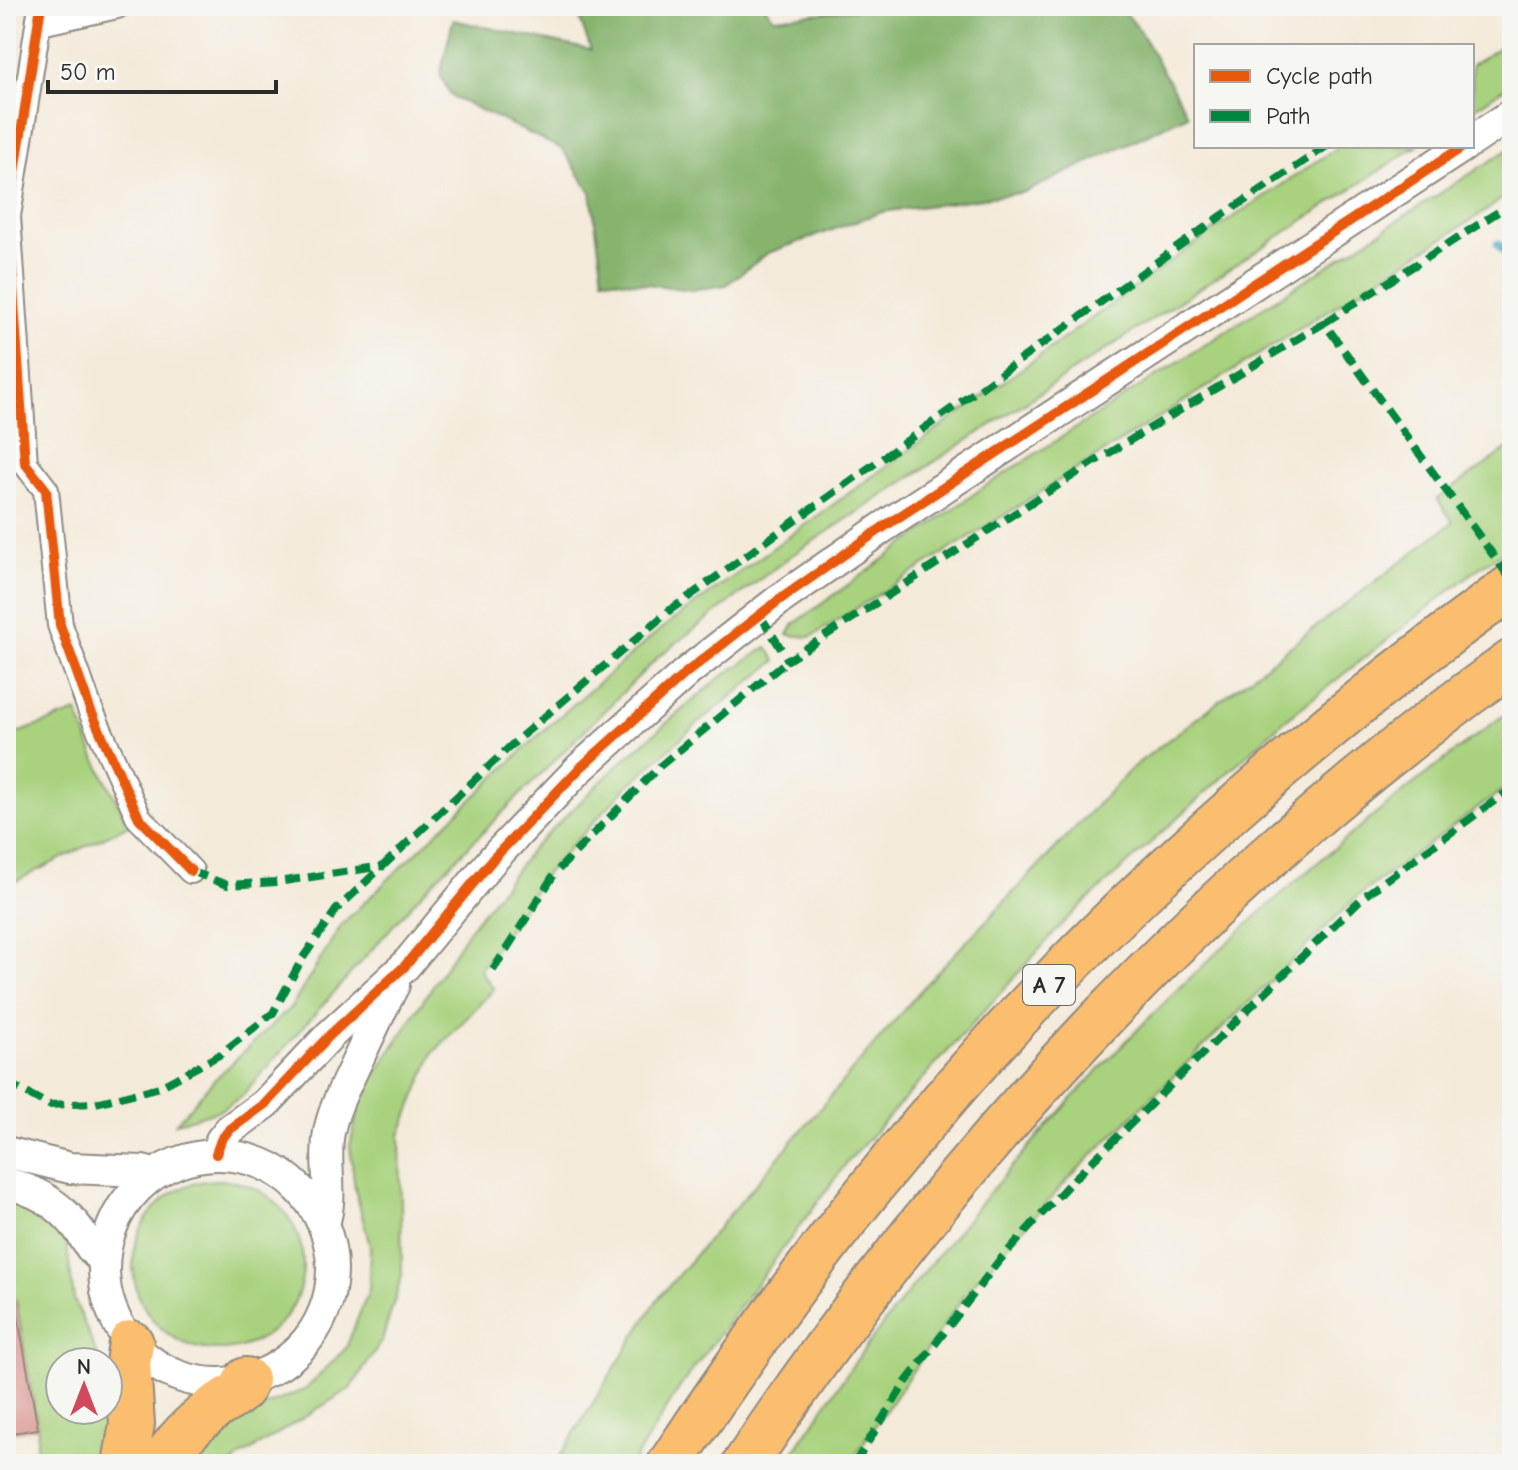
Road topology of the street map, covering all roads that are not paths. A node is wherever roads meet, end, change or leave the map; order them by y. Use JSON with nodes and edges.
{"nodes":[{"id":1,"x":117,"y":6,"type":"edge"},
{"id":2,"x":40,"y":14,"type":"edge"},
{"id":3,"x":1512,"y":114,"type":"edge"},
{"id":4,"x":1474,"y":140,"type":"edge"},
{"id":5,"x":1461,"y":148,"type":"edge"},
{"id":6,"x":16,"y":464,"type":"edge"},
{"id":7,"x":1512,"y":586,"type":"edge"},
{"id":8,"x":1512,"y":662,"type":"edge"},
{"id":9,"x":191,"y":871,"type":"dead end"},
{"id":10,"x":405,"y":966,"type":"junction"},
{"id":11,"x":6,"y":1152,"type":"edge"},
{"id":12,"x":216,"y":1154,"type":"junction"},
{"id":13,"x":153,"y":1174,"type":"junction"},
{"id":14,"x":6,"y":1183,"type":"edge"},
{"id":15,"x":324,"y":1224,"type":"junction"},
{"id":16,"x":104,"y":1259,"type":"junction"},
{"id":17,"x":131,"y":1343,"type":"junction"},
{"id":18,"x":246,"y":1380,"type":"junction"},
{"id":19,"x":125,"y":1464,"type":"edge"},
{"id":20,"x":163,"y":1464,"type":"edge"},
{"id":21,"x":670,"y":1464,"type":"edge"},
{"id":22,"x":745,"y":1464,"type":"edge"}],
"edges":[{"from":1,"to":2,"type":"street"},
{"from":2,"to":6,"type":"street"},
{"from":3,"to":4,"type":"street"},
{"from":5,"to":10,"type":"street"},
{"from":6,"to":9,"type":"street"},
{"from":7,"to":21,"type":"highway","number":"A 7"},
{"from":8,"to":22,"type":"highway","number":"A 7"},
{"from":10,"to":12,"type":"street"},
{"from":10,"to":15,"type":"street"},
{"from":11,"to":13,"type":"street"},
{"from":12,"to":13,"type":"street"},
{"from":12,"to":15,"type":"street"},
{"from":13,"to":16,"type":"street"},
{"from":14,"to":16,"type":"street"},
{"from":15,"to":18,"type":"street"},
{"from":16,"to":17,"type":"street"},
{"from":17,"to":18,"type":"street"},
{"from":17,"to":19,"type":"highway"},
{"from":18,"to":20,"type":"highway"}]}
